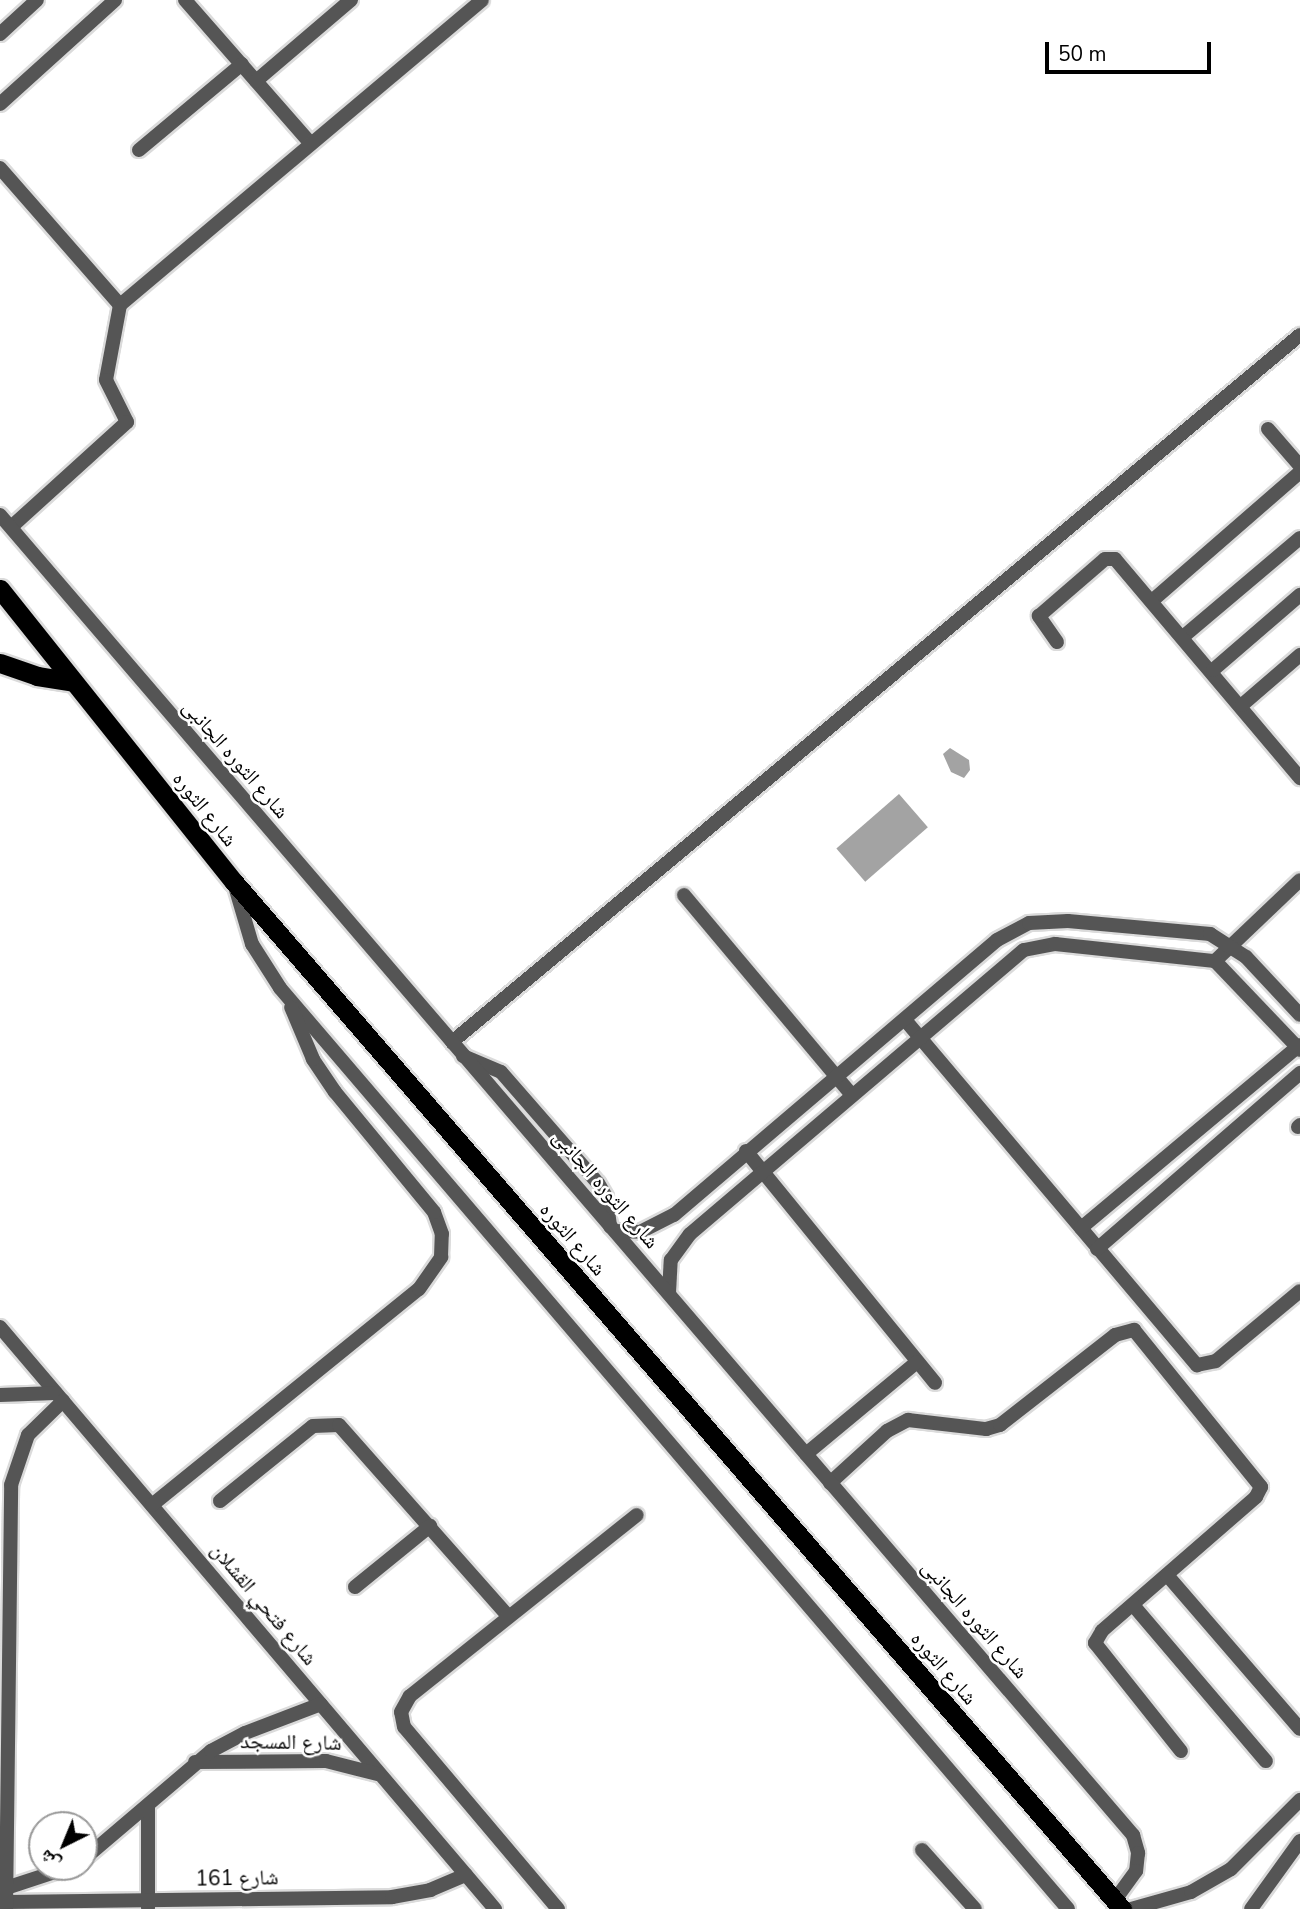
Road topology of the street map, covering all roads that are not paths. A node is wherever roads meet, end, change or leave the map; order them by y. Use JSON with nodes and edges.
{"nodes":[{"id":1,"x":37,"y":0,"type":"edge"},
{"id":2,"x":115,"y":0,"type":"edge"},
{"id":3,"x":185,"y":0,"type":"edge"},
{"id":4,"x":351,"y":0,"type":"edge"},
{"id":5,"x":482,"y":0,"type":"edge"},
{"id":6,"x":0,"y":34,"type":"edge"},
{"id":7,"x":242,"y":64,"type":"junction"},
{"id":8,"x":256,"y":81,"type":"junction"},
{"id":9,"x":0,"y":104,"type":"edge"},
{"id":10,"x":311,"y":144,"type":"junction"},
{"id":11,"x":139,"y":150,"type":"dead end"},
{"id":12,"x":0,"y":168,"type":"edge"},
{"id":13,"x":120,"y":305,"type":"junction"},
{"id":14,"x":1300,"y":335,"type":"edge"},
{"id":15,"x":1268,"y":429,"type":"dead end"},
{"id":16,"x":1300,"y":466,"type":"edge"},
{"id":17,"x":1300,"y":472,"type":"edge"},
{"id":18,"x":0,"y":515,"type":"edge"},
{"id":19,"x":11,"y":527,"type":"junction"},
{"id":20,"x":1300,"y":538,"type":"edge"},
{"id":21,"x":0,"y":589,"type":"edge"},
{"id":22,"x":1300,"y":595,"type":"edge"},
{"id":23,"x":1153,"y":600,"type":"junction"},
{"id":24,"x":1184,"y":636,"type":"junction"},
{"id":25,"x":1057,"y":642,"type":"dead end"},
{"id":26,"x":1300,"y":654,"type":"edge"},
{"id":27,"x":0,"y":663,"type":"edge"},
{"id":28,"x":1213,"y":670,"type":"junction"},
{"id":29,"x":74,"y":682,"type":"junction"},
{"id":30,"x":1242,"y":705,"type":"junction"},
{"id":31,"x":1300,"y":778,"type":"edge"},
{"id":32,"x":1300,"y":880,"type":"edge"},
{"id":33,"x":234,"y":882,"type":"junction"},
{"id":34,"x":684,"y":895,"type":"dead end"},
{"id":35,"x":1232,"y":944,"type":"junction"},
{"id":36,"x":1215,"y":961,"type":"junction"},
{"id":37,"x":287,"y":997,"type":"junction"},
{"id":38,"x":1300,"y":1015,"type":"edge"},
{"id":39,"x":906,"y":1021,"type":"junction"},
{"id":40,"x":919,"y":1037,"type":"junction"},
{"id":41,"x":452,"y":1042,"type":"junction"},
{"id":42,"x":1299,"y":1047,"type":"edge"},
{"id":43,"x":1300,"y":1073,"type":"edge"},
{"id":44,"x":838,"y":1076,"type":"junction"},
{"id":45,"x":852,"y":1095,"type":"junction"},
{"id":46,"x":746,"y":1151,"type":"junction"},
{"id":47,"x":762,"y":1172,"type":"junction"},
{"id":48,"x":665,"y":1221,"type":"junction"},
{"id":49,"x":1081,"y":1228,"type":"junction"},
{"id":50,"x":612,"y":1229,"type":"junction"},
{"id":51,"x":682,"y":1242,"type":"junction"},
{"id":52,"x":1097,"y":1248,"type":"junction"},
{"id":53,"x":1300,"y":1291,"type":"edge"},
{"id":54,"x":669,"y":1293,"type":"junction"},
{"id":55,"x":0,"y":1327,"type":"edge"},
{"id":56,"x":917,"y":1362,"type":"junction"},
{"id":57,"x":935,"y":1383,"type":"dead end"},
{"id":58,"x":0,"y":1395,"type":"edge"},
{"id":59,"x":59,"y":1397,"type":"junction"},
{"id":60,"x":806,"y":1454,"type":"junction"},
{"id":61,"x":830,"y":1483,"type":"junction"},
{"id":62,"x":5,"y":1485,"type":"edge"},
{"id":63,"x":220,"y":1501,"type":"dead end"},
{"id":64,"x":152,"y":1505,"type":"junction"},
{"id":65,"x":637,"y":1515,"type":"dead end"},
{"id":66,"x":430,"y":1526,"type":"junction"},
{"id":67,"x":5,"y":1567,"type":"edge"},
{"id":68,"x":1167,"y":1575,"type":"junction"},
{"id":69,"x":355,"y":1587,"type":"dead end"},
{"id":70,"x":1133,"y":1605,"type":"junction"},
{"id":71,"x":509,"y":1617,"type":"junction"},
{"id":72,"x":4,"y":1704,"type":"edge"},
{"id":73,"x":321,"y":1704,"type":"junction"},
{"id":74,"x":1300,"y":1729,"type":"edge"},
{"id":75,"x":1181,"y":1751,"type":"dead end"},
{"id":76,"x":1266,"y":1761,"type":"dead end"},
{"id":77,"x":195,"y":1762,"type":"junction"},
{"id":78,"x":383,"y":1777,"type":"junction"},
{"id":79,"x":1300,"y":1800,"type":"edge"},
{"id":80,"x":148,"y":1807,"type":"junction"},
{"id":81,"x":1300,"y":1841,"type":"edge"},
{"id":82,"x":98,"y":1848,"type":"edge"},
{"id":83,"x":922,"y":1850,"type":"dead end"},
{"id":84,"x":3,"y":1851,"type":"edge"},
{"id":85,"x":466,"y":1875,"type":"junction"},
{"id":86,"x":43,"y":1881,"type":"edge"},
{"id":87,"x":6,"y":1900,"type":"edge"},
{"id":88,"x":148,"y":1905,"type":"edge"},
{"id":89,"x":1123,"y":1906,"type":"edge"},
{"id":90,"x":495,"y":1909,"type":"edge"},
{"id":91,"x":558,"y":1909,"type":"edge"},
{"id":92,"x":975,"y":1909,"type":"edge"},
{"id":93,"x":1068,"y":1909,"type":"edge"},
{"id":94,"x":1251,"y":1909,"type":"edge"}],
"edges":[{"from":1,"to":6,"type":"street"},
{"from":2,"to":9,"type":"street"},
{"from":3,"to":7,"type":"street"},
{"from":4,"to":8,"type":"street"},
{"from":5,"to":10,"type":"street"},
{"from":7,"to":8,"type":"street"},
{"from":7,"to":11,"type":"street"},
{"from":8,"to":10,"type":"street"},
{"from":10,"to":13,"type":"street"},
{"from":12,"to":13,"type":"street"},
{"from":13,"to":19,"type":"street"},
{"from":14,"to":41,"type":"street"},
{"from":15,"to":16,"type":"street"},
{"from":17,"to":23,"type":"street"},
{"from":18,"to":19,"type":"street","name":"شارع الثوره الجانبى"},
{"from":19,"to":41,"type":"street","name":"شارع الثوره الجانبى"},
{"from":20,"to":24,"type":"street"},
{"from":21,"to":29,"type":"highway","name":"شارع الثوره"},
{"from":22,"to":28,"type":"street"},
{"from":23,"to":24,"type":"street"},
{"from":23,"to":25,"type":"street"},
{"from":24,"to":28,"type":"street"},
{"from":26,"to":30,"type":"street"},
{"from":27,"to":29,"type":"highway"},
{"from":28,"to":30,"type":"street"},
{"from":29,"to":33,"type":"highway","name":"شارع الثوره"},
{"from":30,"to":31,"type":"street"},
{"from":32,"to":35,"type":"street"},
{"from":33,"to":37,"type":"street"},
{"from":33,"to":89,"type":"highway","name":"شارع الثوره"},
{"from":34,"to":44,"type":"street"},
{"from":35,"to":36,"type":"street"},
{"from":35,"to":38,"type":"street"},
{"from":35,"to":39,"type":"street"},
{"from":36,"to":40,"type":"street"},
{"from":36,"to":42,"type":"street"},
{"from":37,"to":64,"type":"street"},
{"from":37,"to":93,"type":"street"},
{"from":39,"to":40,"type":"street"},
{"from":39,"to":44,"type":"street"},
{"from":40,"to":45,"type":"street"},
{"from":40,"to":49,"type":"street"},
{"from":41,"to":50,"type":"street","name":"شارع الثوره الجانبى"},
{"from":42,"to":49,"type":"street"},
{"from":43,"to":52,"type":"street"},
{"from":44,"to":45,"type":"street"},
{"from":44,"to":46,"type":"street"},
{"from":45,"to":47,"type":"street"},
{"from":46,"to":47,"type":"street"},
{"from":46,"to":48,"type":"street"},
{"from":47,"to":51,"type":"street"},
{"from":47,"to":56,"type":"street"},
{"from":48,"to":50,"type":"street"},
{"from":48,"to":51,"type":"street"},
{"from":49,"to":52,"type":"street"},
{"from":50,"to":54,"type":"street","name":"شارع الثوره الجانبى"},
{"from":51,"to":54,"type":"street"},
{"from":52,"to":53,"type":"street"},
{"from":54,"to":60,"type":"street","name":"شارع الثوره الجانبى"},
{"from":55,"to":59,"type":"street","name":"شارع فتحي القشلان"},
{"from":56,"to":57,"type":"street"},
{"from":56,"to":60,"type":"street"},
{"from":58,"to":59,"type":"street"},
{"from":59,"to":62,"type":"street"},
{"from":59,"to":64,"type":"street","name":"شارع فتحي القشلان"},
{"from":60,"to":61,"type":"street","name":"شارع الثوره الجانبى"},
{"from":61,"to":68,"type":"street"},
{"from":61,"to":89,"type":"street","name":"شارع الثوره الجانبى"},
{"from":62,"to":67,"type":"street"},
{"from":63,"to":66,"type":"street"},
{"from":64,"to":73,"type":"street","name":"شارع فتحي القشلان"},
{"from":65,"to":71,"type":"street"},
{"from":66,"to":69,"type":"street"},
{"from":66,"to":71,"type":"street"},
{"from":67,"to":72,"type":"street"},
{"from":68,"to":70,"type":"street"},
{"from":68,"to":74,"type":"street"},
{"from":70,"to":75,"type":"street"},
{"from":70,"to":76,"type":"street"},
{"from":71,"to":91,"type":"street"},
{"from":72,"to":84,"type":"street"},
{"from":73,"to":77,"type":"street","name":"شارع المسجد"},
{"from":73,"to":78,"type":"street","name":"شارع فتحي القشلان"},
{"from":77,"to":78,"type":"street","name":"شارع المسجد"},
{"from":77,"to":80,"type":"street","name":"شارع المسجد"},
{"from":78,"to":85,"type":"street","name":"شارع فتحي القشلان"},
{"from":79,"to":89,"type":"street"},
{"from":80,"to":82,"type":"street","name":"شارع المسجد"},
{"from":80,"to":88,"type":"street"},
{"from":81,"to":94,"type":"street"},
{"from":83,"to":92,"type":"street"},
{"from":84,"to":87,"type":"street"},
{"from":85,"to":88,"type":"street","name":"شارع 161"},
{"from":85,"to":90,"type":"street","name":"شارع فتحي القشلان"},
{"from":86,"to":87,"type":"street"},
{"from":87,"to":88,"type":"street","name":"شارع 161"}]}
